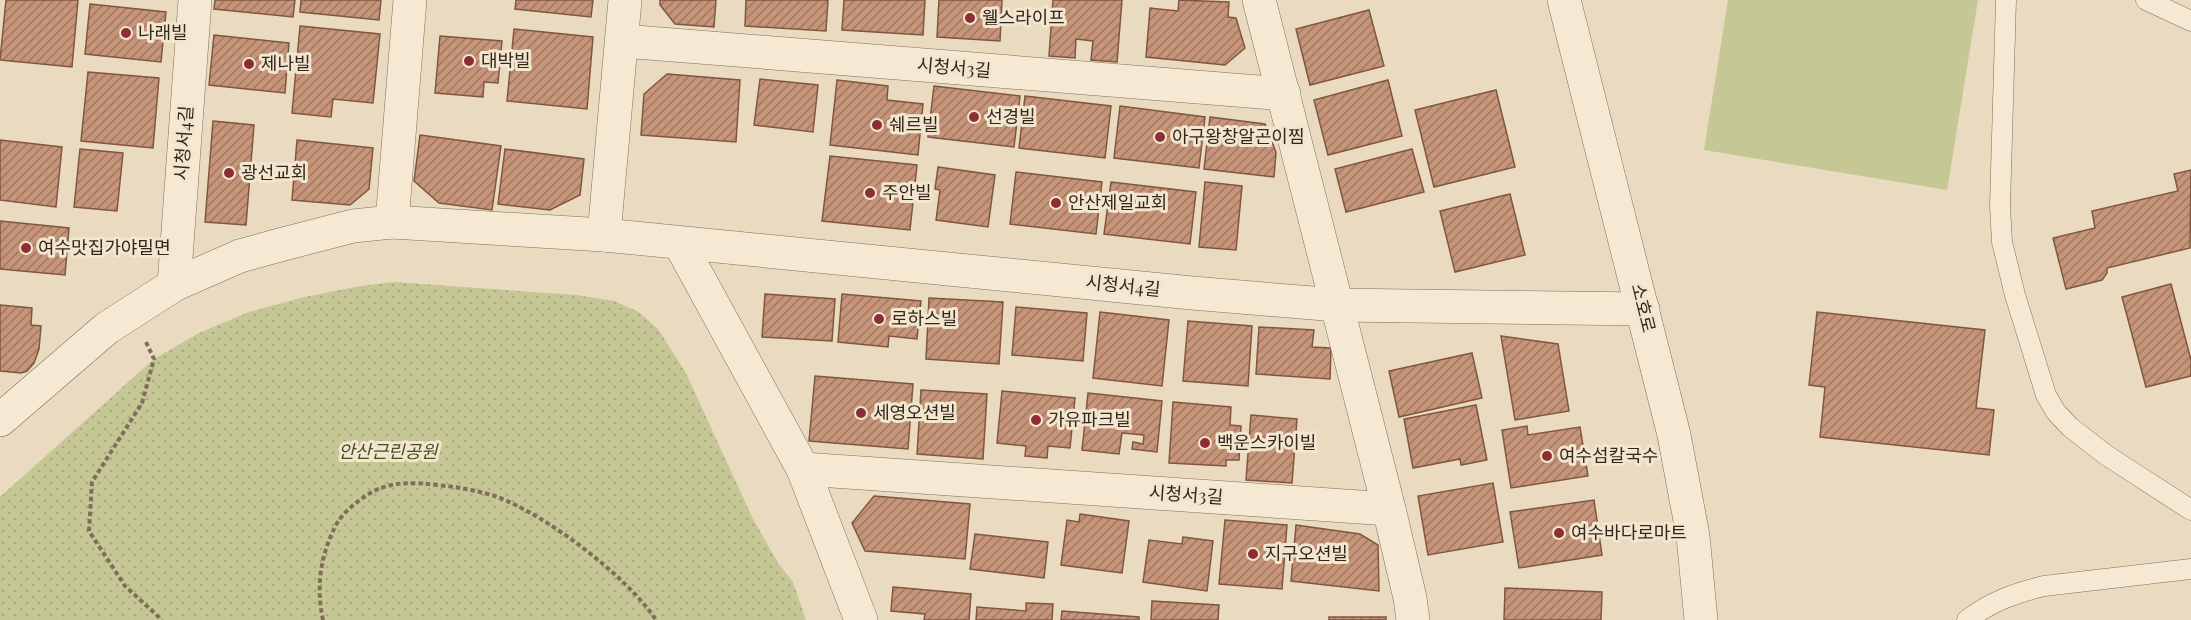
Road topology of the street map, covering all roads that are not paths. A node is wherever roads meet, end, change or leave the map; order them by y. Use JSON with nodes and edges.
{"nodes":[{"id":1,"x":195,"y":0,"type":"edge"},
{"id":2,"x":410,"y":0,"type":"edge"},
{"id":3,"x":626,"y":0,"type":"edge"},
{"id":4,"x":1259,"y":0,"type":"edge"},
{"id":5,"x":1564,"y":0,"type":"edge"},
{"id":6,"x":2006,"y":0,"type":"edge"},
{"id":7,"x":2146,"y":0,"type":"edge"},
{"id":8,"x":2191,"y":21,"type":"edge"},
{"id":9,"x":623,"y":41,"type":"junction"},
{"id":10,"x":1284,"y":94,"type":"junction"},
{"id":11,"x":392,"y":222,"type":"junction"},
{"id":12,"x":604,"y":235,"type":"junction"},
{"id":13,"x":680,"y":244,"type":"junction"},
{"id":14,"x":174,"y":285,"type":"junction"},
{"id":15,"x":1337,"y":305,"type":"junction"},
{"id":16,"x":1643,"y":309,"type":"junction"},
{"id":17,"x":0,"y":420,"type":"edge"},
{"id":18,"x":803,"y":469,"type":"junction"},
{"id":19,"x":1389,"y":509,"type":"junction"},
{"id":20,"x":2191,"y":510,"type":"edge"},
{"id":21,"x":2191,"y":569,"type":"edge"},
{"id":22,"x":861,"y":620,"type":"edge"},
{"id":23,"x":1413,"y":620,"type":"edge"},
{"id":24,"x":1701,"y":620,"type":"edge"},
{"id":25,"x":1966,"y":620,"type":"edge"}],
"edges":[{"from":1,"to":14,"type":"street","name":"시청서4길"},
{"from":2,"to":11,"type":"street"},
{"from":3,"to":9,"type":"street"},
{"from":4,"to":10,"type":"street"},
{"from":5,"to":16,"type":"street","name":"소호로"},
{"from":6,"to":20,"type":"lane"},
{"from":7,"to":8,"type":"lane"},
{"from":9,"to":10,"type":"street","name":"시청서3길"},
{"from":9,"to":12,"type":"street"},
{"from":10,"to":15,"type":"street"},
{"from":11,"to":12,"type":"street","name":"시청서4길"},
{"from":11,"to":14,"type":"street","name":"시청서4길"},
{"from":12,"to":13,"type":"street","name":"시청서4길"},
{"from":13,"to":15,"type":"street","name":"시청서4길"},
{"from":13,"to":18,"type":"street"},
{"from":14,"to":17,"type":"street","name":"시청서4길"},
{"from":15,"to":16,"type":"street","name":"시청서4길"},
{"from":15,"to":19,"type":"street"},
{"from":16,"to":24,"type":"street","name":"소호로"},
{"from":18,"to":19,"type":"street","name":"시청서3길"},
{"from":18,"to":22,"type":"street"},
{"from":19,"to":23,"type":"street"},
{"from":21,"to":25,"type":"lane"}]}
